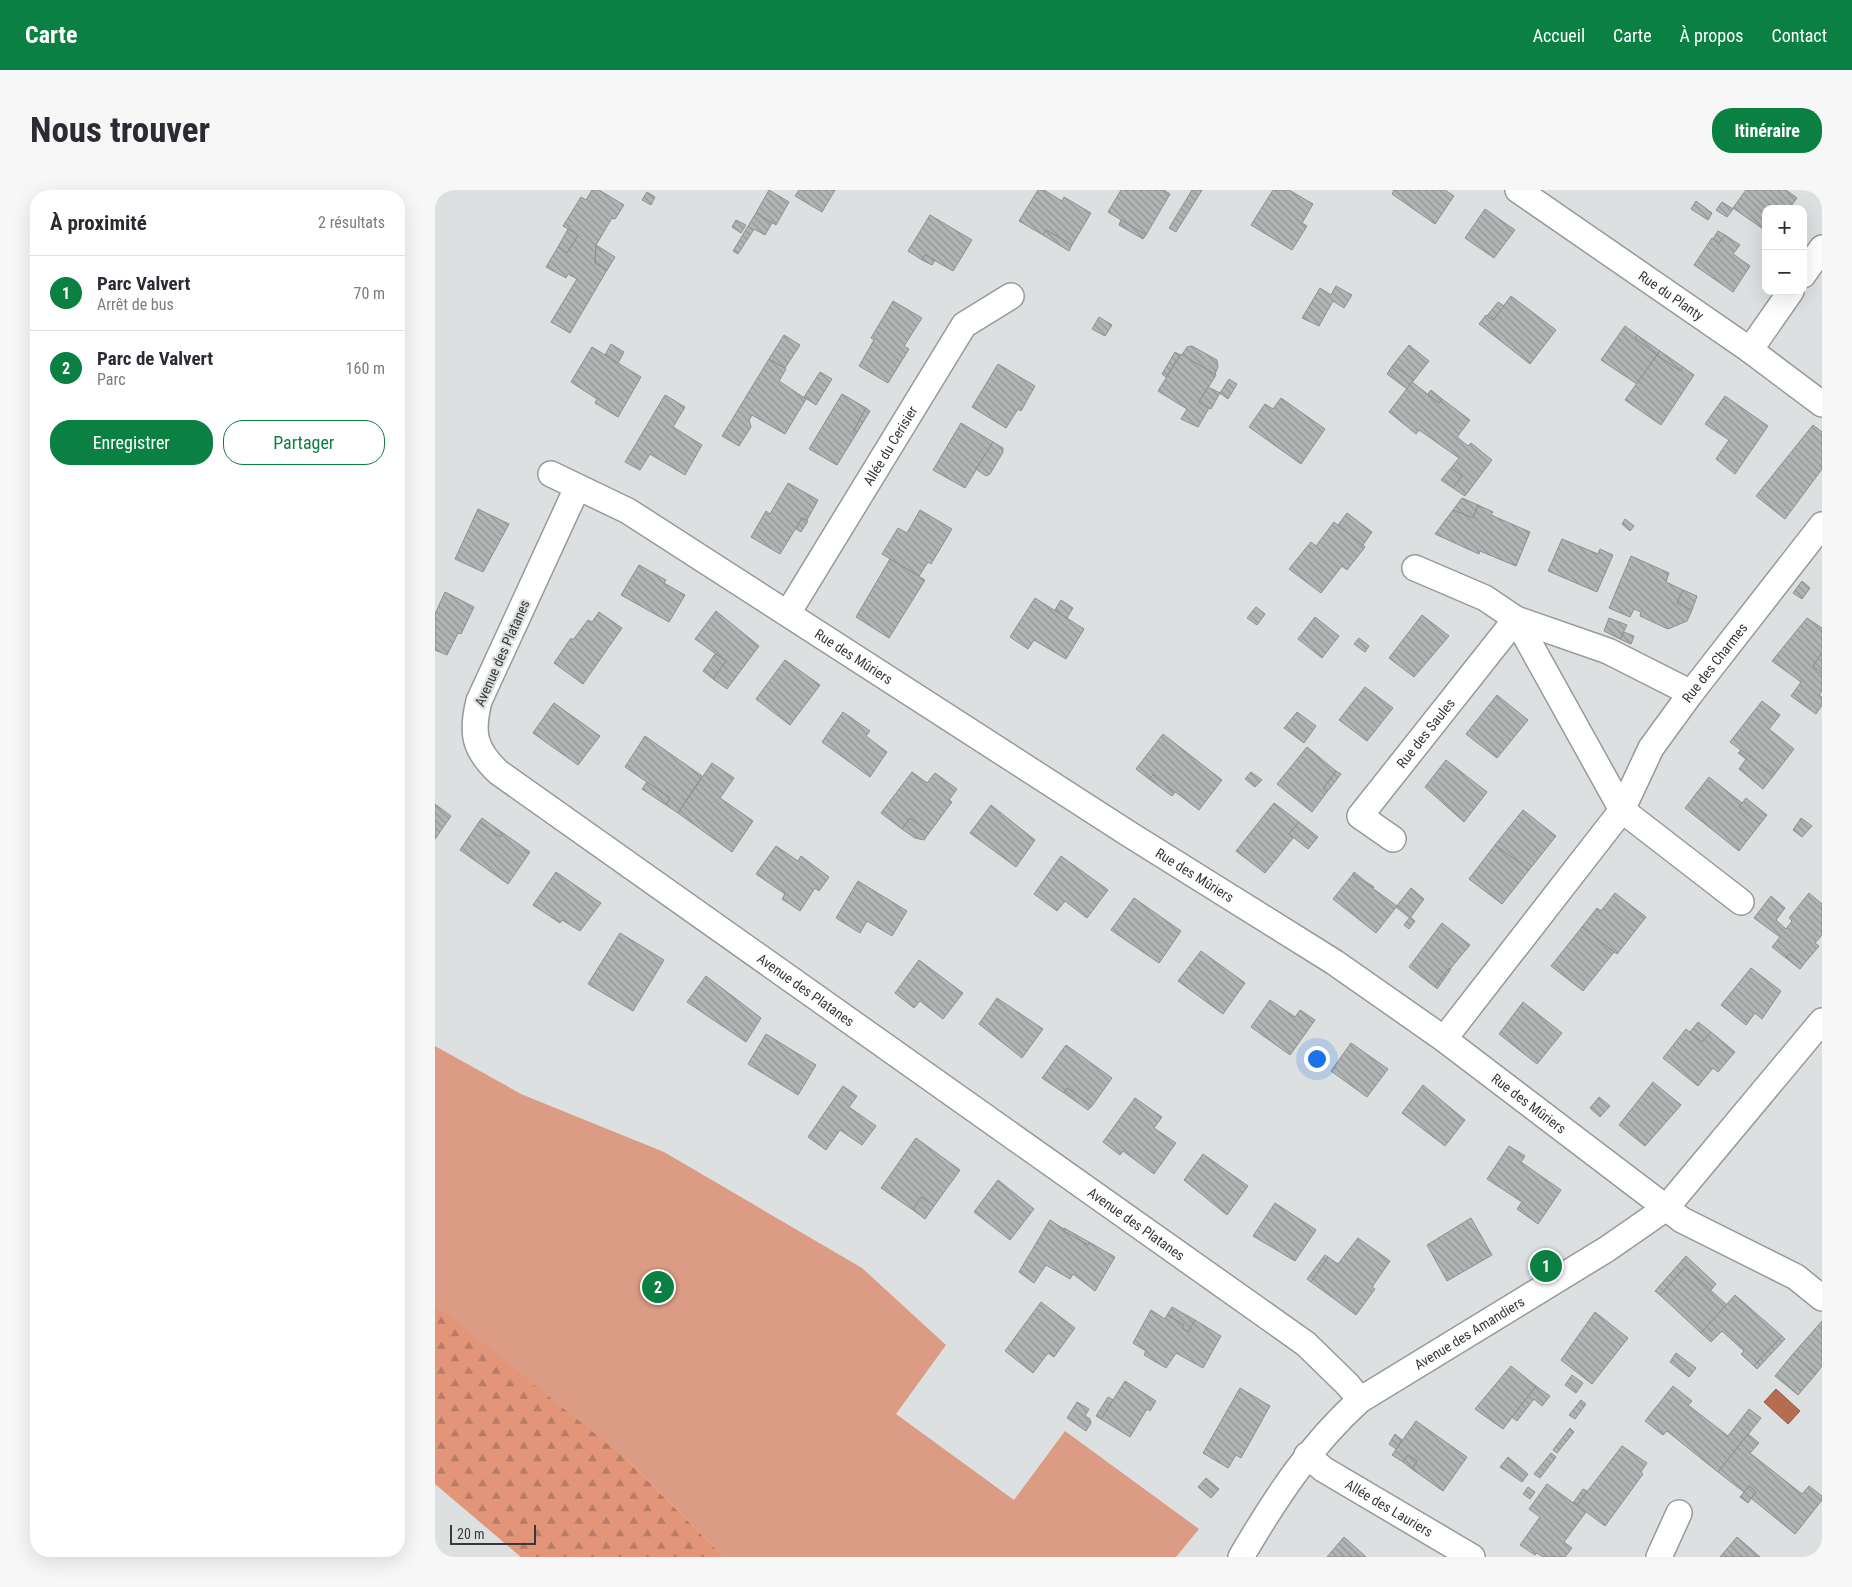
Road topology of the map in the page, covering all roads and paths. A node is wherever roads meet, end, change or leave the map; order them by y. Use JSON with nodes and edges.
{"nodes":[{"id":1,"x":1518,"y":190,"type":"edge"},
{"id":2,"x":1822,"y":248,"type":"edge"},
{"id":3,"x":1807,"y":269,"type":"edge"},
{"id":4,"x":1788,"y":295,"type":"edge"},
{"id":5,"x":1011,"y":296,"type":"dead end"},
{"id":6,"x":1750,"y":350,"type":"junction"},
{"id":7,"x":1822,"y":404,"type":"edge"},
{"id":8,"x":551,"y":474,"type":"dead end"},
{"id":9,"x":577,"y":488,"type":"junction"},
{"id":10,"x":1822,"y":525,"type":"edge"},
{"id":11,"x":1415,"y":568,"type":"dead end"},
{"id":12,"x":788,"y":613,"type":"junction"},
{"id":13,"x":1516,"y":619,"type":"junction"},
{"id":14,"x":1691,"y":693,"type":"junction"},
{"id":15,"x":1622,"y":810,"type":"junction"},
{"id":16,"x":1393,"y":838,"type":"dead end"},
{"id":17,"x":1741,"y":902,"type":"dead end"},
{"id":18,"x":1822,"y":1021,"type":"edge"},
{"id":19,"x":1444,"y":1039,"type":"junction"},
{"id":20,"x":1666,"y":1208,"type":"junction"},
{"id":21,"x":1822,"y":1298,"type":"edge"},
{"id":22,"x":1360,"y":1400,"type":"junction"},
{"id":23,"x":1307,"y":1455,"type":"junction"},
{"id":24,"x":1679,"y":1514,"type":"dead end"},
{"id":25,"x":1241,"y":1557,"type":"edge"},
{"id":26,"x":1472,"y":1557,"type":"edge"},
{"id":27,"x":1659,"y":1557,"type":"edge"}],
"edges":[{"from":1,"to":6,"type":"street","name":"Rue du Planty"},
{"from":2,"to":3,"type":"street"},
{"from":4,"to":6,"type":"street"},
{"from":5,"to":12,"type":"street","name":"Allée du Cerisier"},
{"from":6,"to":7,"type":"street","name":"Rue du Planty"},
{"from":8,"to":9,"type":"street","name":"Rue des Mûriers"},
{"from":9,"to":12,"type":"street","name":"Rue des Mûriers"},
{"from":9,"to":22,"type":"street","name":"Avenue des Platanes"},
{"from":10,"to":14,"type":"street","name":"Rue des Charmes"},
{"from":11,"to":13,"type":"street"},
{"from":12,"to":19,"type":"street","name":"Rue des Mûriers"},
{"from":13,"to":14,"type":"street"},
{"from":13,"to":15,"type":"street"},
{"from":13,"to":16,"type":"street","name":"Rue des Saules"},
{"from":14,"to":15,"type":"street","name":"Rue des Charmes"},
{"from":15,"to":17,"type":"street"},
{"from":15,"to":19,"type":"street","name":"Rue des Charmes"},
{"from":18,"to":20,"type":"street","name":"Avenue des Amandiers"},
{"from":19,"to":20,"type":"street","name":"Rue des Mûriers"},
{"from":20,"to":21,"type":"street","name":"Rue des Mûriers"},
{"from":20,"to":22,"type":"street","name":"Avenue des Amandiers"},
{"from":22,"to":23,"type":"street","name":"Avenue des Amandiers"},
{"from":23,"to":25,"type":"street","name":"Avenue des Amandiers"},
{"from":23,"to":26,"type":"street","name":"Allée des Lauriers"},
{"from":24,"to":27,"type":"street"}]}
